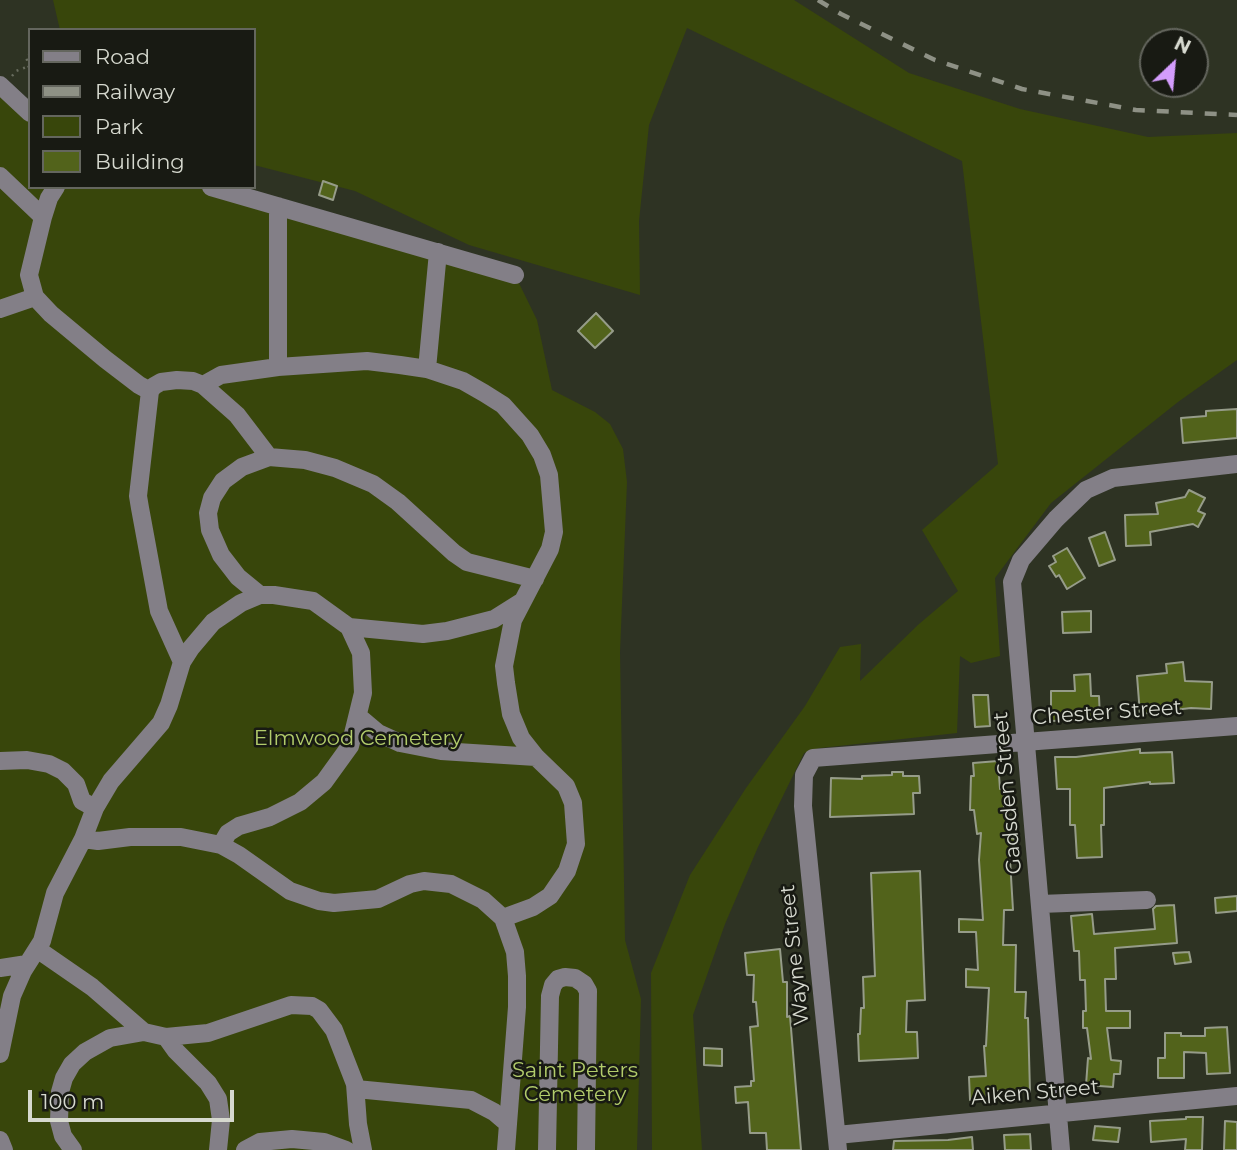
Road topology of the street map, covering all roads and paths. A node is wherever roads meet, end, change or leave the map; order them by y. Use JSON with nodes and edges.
{"nodes":[{"id":1,"x":28,"y":66,"type":"edge"},
{"id":2,"x":1,"y":86,"type":"edge"},
{"id":3,"x":28,"y":111,"type":"edge"},
{"id":4,"x":0,"y":176,"type":"edge"},
{"id":5,"x":55,"y":189,"type":"edge"},
{"id":6,"x":218,"y":189,"type":"edge"},
{"id":7,"x":278,"y":206,"type":"junction"},
{"id":8,"x":43,"y":217,"type":"junction"},
{"id":9,"x":438,"y":253,"type":"junction"},
{"id":10,"x":515,"y":275,"type":"dead end"},
{"id":11,"x":36,"y":297,"type":"junction"},
{"id":12,"x":0,"y":309,"type":"edge"},
{"id":13,"x":278,"y":367,"type":"junction"},
{"id":14,"x":427,"y":369,"type":"junction"},
{"id":15,"x":203,"y":386,"type":"junction"},
{"id":16,"x":150,"y":391,"type":"junction"},
{"id":17,"x":269,"y":457,"type":"junction"},
{"id":18,"x":1237,"y":464,"type":"edge"},
{"id":19,"x":535,"y":579,"type":"junction"},
{"id":20,"x":260,"y":595,"type":"junction"},
{"id":21,"x":521,"y":602,"type":"junction"},
{"id":22,"x":349,"y":627,"type":"junction"},
{"id":23,"x":182,"y":662,"type":"junction"},
{"id":24,"x":359,"y":717,"type":"junction"},
{"id":25,"x":1237,"y":726,"type":"edge"},
{"id":26,"x":1026,"y":741,"type":"junction"},
{"id":27,"x":536,"y":757,"type":"junction"},
{"id":28,"x":813,"y":758,"type":"joint"},
{"id":29,"x":0,"y":761,"type":"edge"},
{"id":30,"x":94,"y":808,"type":"junction"},
{"id":31,"x":83,"y":839,"type":"junction"},
{"id":32,"x":221,"y":845,"type":"junction"},
{"id":33,"x":1147,"y":900,"type":"dead end"},
{"id":34,"x":1040,"y":904,"type":"junction"},
{"id":35,"x":503,"y":918,"type":"junction"},
{"id":36,"x":32,"y":956,"type":"junction"},
{"id":37,"x":0,"y":968,"type":"edge"},
{"id":38,"x":144,"y":1032,"type":"junction"},
{"id":39,"x":166,"y":1037,"type":"junction"},
{"id":40,"x":0,"y":1054,"type":"edge"},
{"id":41,"x":356,"y":1089,"type":"junction"},
{"id":42,"x":1237,"y":1096,"type":"edge"},
{"id":43,"x":1057,"y":1113,"type":"junction"},
{"id":44,"x":508,"y":1124,"type":"junction"},
{"id":45,"x":0,"y":1140,"type":"edge"},
{"id":46,"x":838,"y":1142,"type":"edge"},
{"id":47,"x":4,"y":1150,"type":"edge"},
{"id":48,"x":72,"y":1150,"type":"edge"},
{"id":49,"x":218,"y":1150,"type":"edge"},
{"id":50,"x":245,"y":1150,"type":"edge"},
{"id":51,"x":345,"y":1150,"type":"edge"},
{"id":52,"x":363,"y":1150,"type":"edge"},
{"id":53,"x":506,"y":1150,"type":"edge"},
{"id":54,"x":547,"y":1150,"type":"edge"},
{"id":55,"x":586,"y":1150,"type":"edge"},
{"id":56,"x":1061,"y":1150,"type":"edge"}],
"edges":[{"from":1,"to":2,"type":"path"},
{"from":2,"to":3,"type":"street"},
{"from":4,"to":8,"type":"street"},
{"from":5,"to":8,"type":"street"},
{"from":6,"to":7,"type":"street"},
{"from":7,"to":9,"type":"street"},
{"from":7,"to":13,"type":"street"},
{"from":8,"to":11,"type":"street"},
{"from":9,"to":10,"type":"street"},
{"from":9,"to":14,"type":"street"},
{"from":11,"to":12,"type":"street"},
{"from":11,"to":16,"type":"street"},
{"from":13,"to":14,"type":"street"},
{"from":13,"to":15,"type":"street"},
{"from":14,"to":19,"type":"street"},
{"from":15,"to":16,"type":"street"},
{"from":15,"to":17,"type":"street"},
{"from":16,"to":23,"type":"street"},
{"from":17,"to":19,"type":"street"},
{"from":17,"to":20,"type":"street"},
{"from":18,"to":26,"type":"street","name":"Gadsden Street"},
{"from":19,"to":21,"type":"street"},
{"from":20,"to":22,"type":"street"},
{"from":20,"to":23,"type":"street"},
{"from":21,"to":22,"type":"street"},
{"from":21,"to":27,"type":"street"},
{"from":22,"to":24,"type":"street"},
{"from":23,"to":30,"type":"street"},
{"from":24,"to":27,"type":"street"},
{"from":24,"to":32,"type":"street"},
{"from":25,"to":26,"type":"street","name":"Chester Street"},
{"from":26,"to":28,"type":"street","name":"Chester Street"},
{"from":26,"to":34,"type":"street","name":"Gadsden Street"},
{"from":27,"to":35,"type":"street"},
{"from":28,"to":46,"type":"street","name":"Wayne Street"},
{"from":29,"to":30,"type":"street"},
{"from":30,"to":31,"type":"street"},
{"from":31,"to":32,"type":"street"},
{"from":31,"to":36,"type":"street"},
{"from":32,"to":35,"type":"street"},
{"from":33,"to":34,"type":"street"},
{"from":34,"to":43,"type":"street","name":"Gadsden Street"},
{"from":35,"to":44,"type":"street"},
{"from":36,"to":37,"type":"street"},
{"from":36,"to":38,"type":"street"},
{"from":36,"to":40,"type":"street"},
{"from":38,"to":39,"type":"street"},
{"from":38,"to":48,"type":"street"},
{"from":39,"to":41,"type":"street"},
{"from":39,"to":49,"type":"street"},
{"from":41,"to":44,"type":"street"},
{"from":41,"to":52,"type":"street"},
{"from":42,"to":43,"type":"street","name":"Aiken Street"},
{"from":43,"to":46,"type":"street","name":"Aiken Street"},
{"from":43,"to":56,"type":"street","name":"Gadsden Street"},
{"from":44,"to":53,"type":"street"},
{"from":45,"to":47,"type":"street"},
{"from":50,"to":51,"type":"street"},
{"from":54,"to":55,"type":"street"}]}
